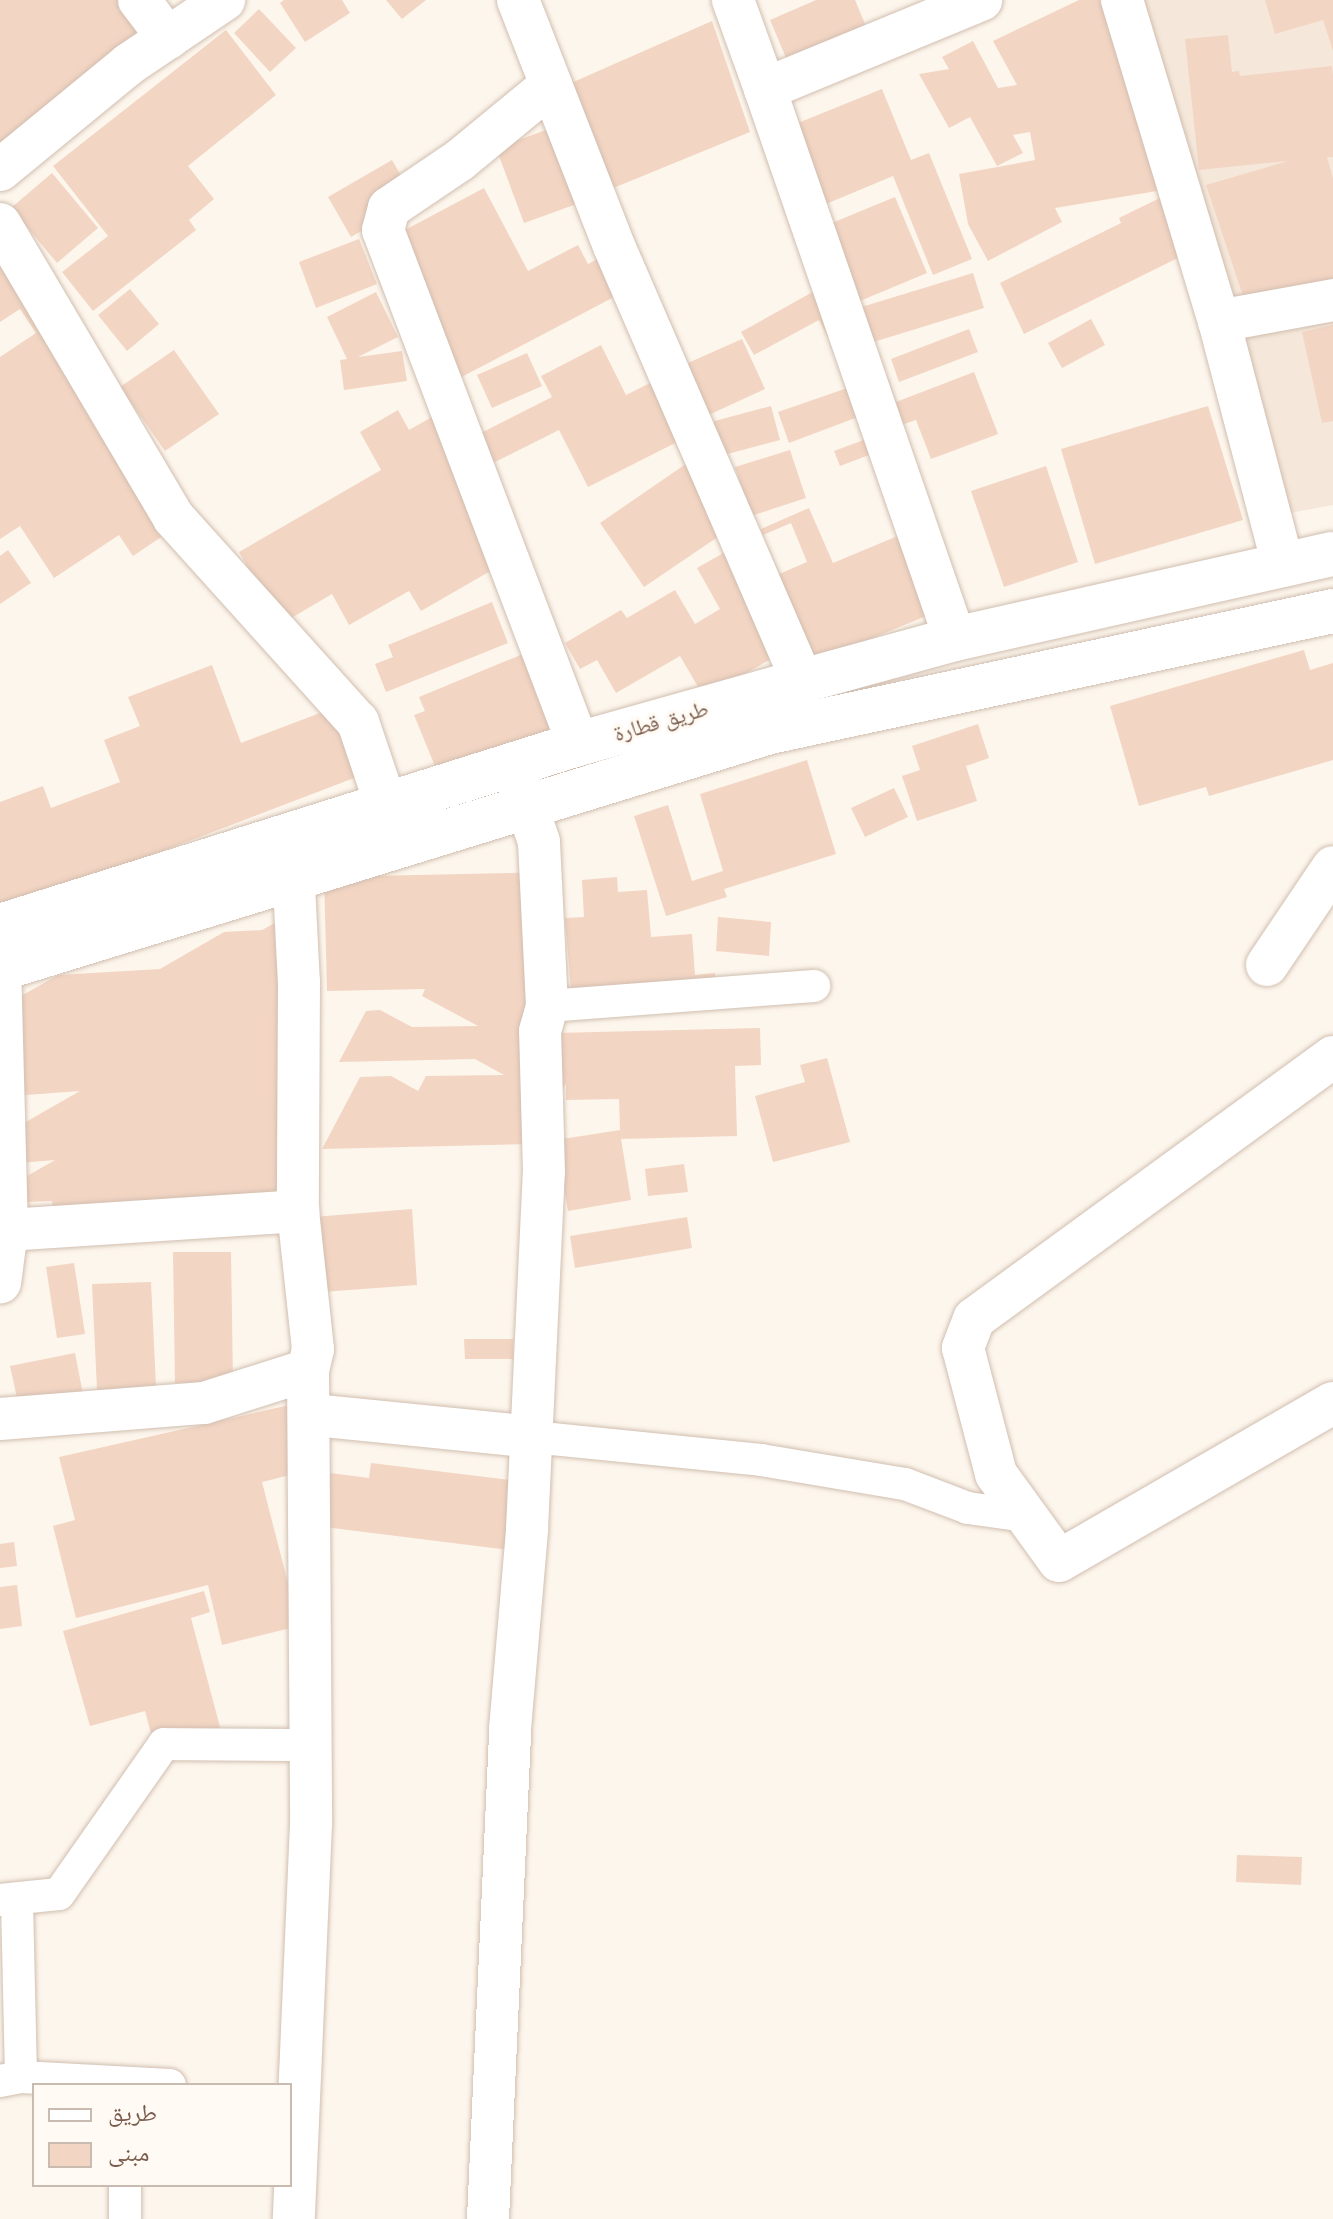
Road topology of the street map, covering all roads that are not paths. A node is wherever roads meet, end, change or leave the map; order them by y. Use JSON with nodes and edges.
{"nodes":[{"id":1,"x":139,"y":0,"type":"edge"},
{"id":2,"x":224,"y":0,"type":"edge"},
{"id":3,"x":518,"y":0,"type":"edge"},
{"id":4,"x":733,"y":0,"type":"edge"},
{"id":5,"x":981,"y":0,"type":"edge"},
{"id":6,"x":1122,"y":0,"type":"edge"},
{"id":7,"x":168,"y":38,"type":"junction"},
{"id":8,"x":551,"y":85,"type":"junction"},
{"id":9,"x":765,"y":89,"type":"junction"},
{"id":10,"x":0,"y":170,"type":"edge"},
{"id":11,"x":0,"y":224,"type":"edge"},
{"id":12,"x":1333,"y":300,"type":"edge"},
{"id":13,"x":1219,"y":321,"type":"junction"},
{"id":14,"x":1333,"y":554,"type":"edge"},
{"id":15,"x":1283,"y":565,"type":"junction"},
{"id":16,"x":1333,"y":611,"type":"edge"},
{"id":17,"x":955,"y":639,"type":"junction"},
{"id":18,"x":802,"y":681,"type":"junction"},
{"id":19,"x":578,"y":744,"type":"junction"},
{"id":20,"x":513,"y":764,"type":"junction"},
{"id":21,"x":386,"y":805,"type":"junction"},
{"id":22,"x":527,"y":805,"type":"junction"},
{"id":23,"x":292,"y":854,"type":"junction"},
{"id":24,"x":1333,"y":867,"type":"edge"},
{"id":25,"x":1,"y":957,"type":"edge"},
{"id":26,"x":1267,"y":965,"type":"dead end"},
{"id":27,"x":814,"y":986,"type":"dead end"},
{"id":28,"x":547,"y":1006,"type":"junction"},
{"id":29,"x":1333,"y":1057,"type":"edge"},
{"id":30,"x":298,"y":1211,"type":"junction"},
{"id":31,"x":7,"y":1230,"type":"junction"},
{"id":32,"x":0,"y":1283,"type":"edge"},
{"id":33,"x":308,"y":1370,"type":"junction"},
{"id":34,"x":1333,"y":1403,"type":"edge"},
{"id":35,"x":313,"y":1415,"type":"junction"},
{"id":36,"x":0,"y":1419,"type":"edge"},
{"id":37,"x":532,"y":1437,"type":"junction"},
{"id":38,"x":1026,"y":1516,"type":"junction"},
{"id":39,"x":312,"y":1745,"type":"junction"},
{"id":40,"x":8,"y":1900,"type":"edge"},
{"id":41,"x":11,"y":2079,"type":"edge"},
{"id":42,"x":103,"y":2083,"type":"edge"},
{"id":43,"x":295,"y":2091,"type":"edge"},
{"id":44,"x":125,"y":2187,"type":"edge"},
{"id":45,"x":125,"y":2219,"type":"edge"},
{"id":46,"x":294,"y":2219,"type":"edge"},
{"id":47,"x":488,"y":2219,"type":"edge"}],
"edges":[{"from":1,"to":7,"type":"street"},
{"from":2,"to":7,"type":"street"},
{"from":3,"to":8,"type":"street"},
{"from":4,"to":9,"type":"street"},
{"from":5,"to":9,"type":"street"},
{"from":6,"to":13,"type":"street"},
{"from":7,"to":10,"type":"street"},
{"from":8,"to":18,"type":"street"},
{"from":8,"to":19,"type":"street"},
{"from":9,"to":17,"type":"street"},
{"from":11,"to":21,"type":"street"},
{"from":12,"to":13,"type":"street"},
{"from":13,"to":15,"type":"street"},
{"from":14,"to":15,"type":"main road","name":"طريق قطارة"},
{"from":15,"to":17,"type":"main road","name":"طريق قطارة"},
{"from":16,"to":22,"type":"main road","name":"طريق قطارة"},
{"from":17,"to":18,"type":"main road","name":"طريق قطارة"},
{"from":18,"to":19,"type":"main road","name":"طريق قطارة"},
{"from":19,"to":20,"type":"main road","name":"طريق قطارة"},
{"from":20,"to":21,"type":"main road","name":"طريق قطارة"},
{"from":20,"to":22,"type":"street"},
{"from":21,"to":23,"type":"main road","name":"طريق قطارة"},
{"from":22,"to":23,"type":"main road","name":"طريق قطارة"},
{"from":22,"to":28,"type":"street"},
{"from":23,"to":25,"type":"main road","name":"طريق قطارة"},
{"from":23,"to":30,"type":"street"},
{"from":24,"to":26,"type":"street"},
{"from":25,"to":31,"type":"street"},
{"from":27,"to":28,"type":"street"},
{"from":28,"to":37,"type":"street"},
{"from":29,"to":38,"type":"street"},
{"from":30,"to":31,"type":"street"},
{"from":30,"to":33,"type":"street"},
{"from":31,"to":32,"type":"street"},
{"from":33,"to":35,"type":"street"},
{"from":33,"to":36,"type":"street"},
{"from":34,"to":38,"type":"street"},
{"from":35,"to":37,"type":"street"},
{"from":35,"to":39,"type":"street"},
{"from":37,"to":38,"type":"street"},
{"from":37,"to":47,"type":"street"},
{"from":39,"to":40,"type":"street"},
{"from":39,"to":43,"type":"street"},
{"from":40,"to":41,"type":"street"},
{"from":41,"to":42,"type":"street"},
{"from":43,"to":46,"type":"street"},
{"from":44,"to":45,"type":"street"}]}
